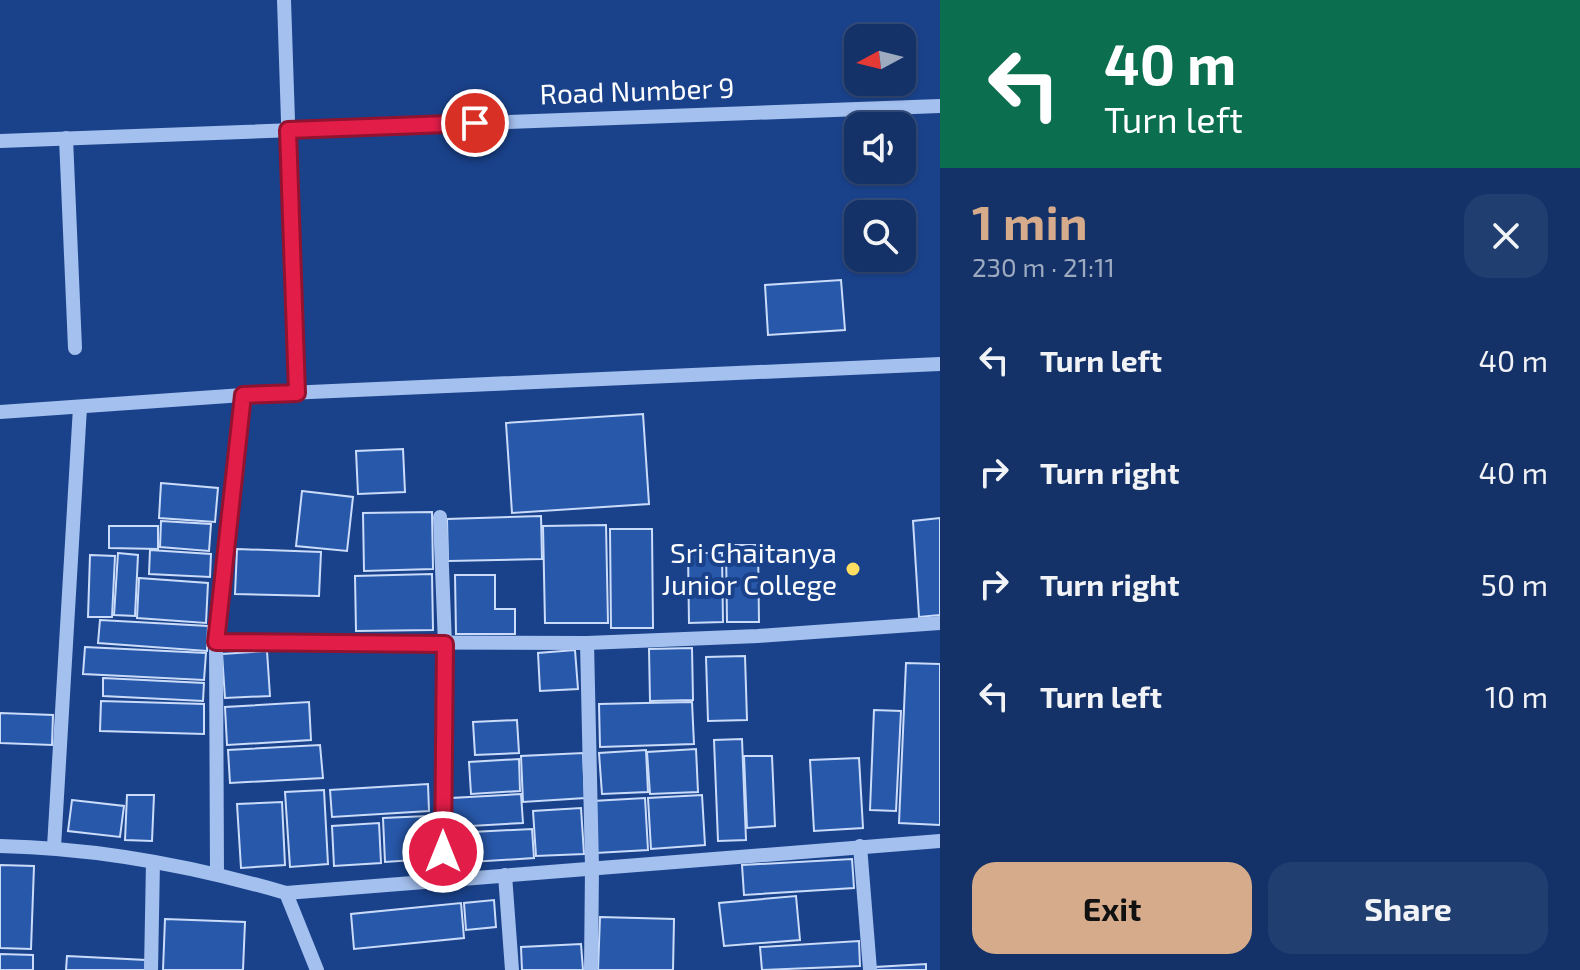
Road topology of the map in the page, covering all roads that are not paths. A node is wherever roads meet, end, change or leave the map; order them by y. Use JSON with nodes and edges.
{"nodes":[{"id":1,"x":284,"y":0,"type":"edge"},
{"id":2,"x":940,"y":106,"type":"edge"},
{"id":3,"x":288,"y":130,"type":"junction"},
{"id":4,"x":66,"y":138,"type":"junction"},
{"id":5,"x":0,"y":141,"type":"edge"},
{"id":6,"x":75,"y":348,"type":"dead end"},
{"id":7,"x":940,"y":364,"type":"edge"},
{"id":8,"x":297,"y":393,"type":"junction"},
{"id":9,"x":243,"y":395,"type":"junction"},
{"id":10,"x":80,"y":407,"type":"junction"},
{"id":11,"x":1,"y":408,"type":"edge"},
{"id":12,"x":440,"y":517,"type":"dead end"},
{"id":13,"x":940,"y":623,"type":"edge"},
{"id":14,"x":216,"y":642,"type":"junction"},
{"id":15,"x":587,"y":643,"type":"junction"},
{"id":16,"x":445,"y":644,"type":"junction"},
{"id":17,"x":940,"y":841,"type":"edge"},
{"id":18,"x":0,"y":846,"type":"edge"},
{"id":19,"x":860,"y":846,"type":"junction"},
{"id":20,"x":54,"y":847,"type":"junction"},
{"id":21,"x":153,"y":862,"type":"junction"},
{"id":22,"x":592,"y":867,"type":"junction"},
{"id":23,"x":217,"y":873,"type":"junction"},
{"id":24,"x":505,"y":875,"type":"junction"},
{"id":25,"x":443,"y":881,"type":"junction"},
{"id":26,"x":286,"y":893,"type":"junction"},
{"id":27,"x":151,"y":970,"type":"edge"},
{"id":28,"x":317,"y":970,"type":"edge"},
{"id":29,"x":512,"y":970,"type":"edge"},
{"id":30,"x":591,"y":970,"type":"edge"},
{"id":31,"x":870,"y":970,"type":"edge"}],
"edges":[{"from":1,"to":3,"type":"street"},
{"from":2,"to":3,"type":"street","name":"Road Number 9"},
{"from":3,"to":4,"type":"street","name":"Road Number 9"},
{"from":3,"to":8,"type":"street"},
{"from":4,"to":5,"type":"street","name":"Road Number 9"},
{"from":4,"to":6,"type":"street"},
{"from":7,"to":8,"type":"street"},
{"from":8,"to":9,"type":"street"},
{"from":9,"to":10,"type":"street"},
{"from":9,"to":14,"type":"street"},
{"from":10,"to":11,"type":"street"},
{"from":10,"to":20,"type":"street"},
{"from":12,"to":16,"type":"street"},
{"from":13,"to":15,"type":"street"},
{"from":14,"to":16,"type":"street"},
{"from":14,"to":23,"type":"street"},
{"from":15,"to":16,"type":"street"},
{"from":15,"to":22,"type":"street"},
{"from":16,"to":25,"type":"street"},
{"from":17,"to":19,"type":"street"},
{"from":18,"to":20,"type":"street"},
{"from":19,"to":22,"type":"street"},
{"from":19,"to":31,"type":"street"},
{"from":20,"to":21,"type":"street"},
{"from":21,"to":23,"type":"street"},
{"from":21,"to":27,"type":"street"},
{"from":22,"to":24,"type":"street"},
{"from":22,"to":30,"type":"street"},
{"from":23,"to":26,"type":"street"},
{"from":24,"to":25,"type":"street"},
{"from":24,"to":29,"type":"street"},
{"from":25,"to":26,"type":"street"},
{"from":26,"to":28,"type":"street"}]}
